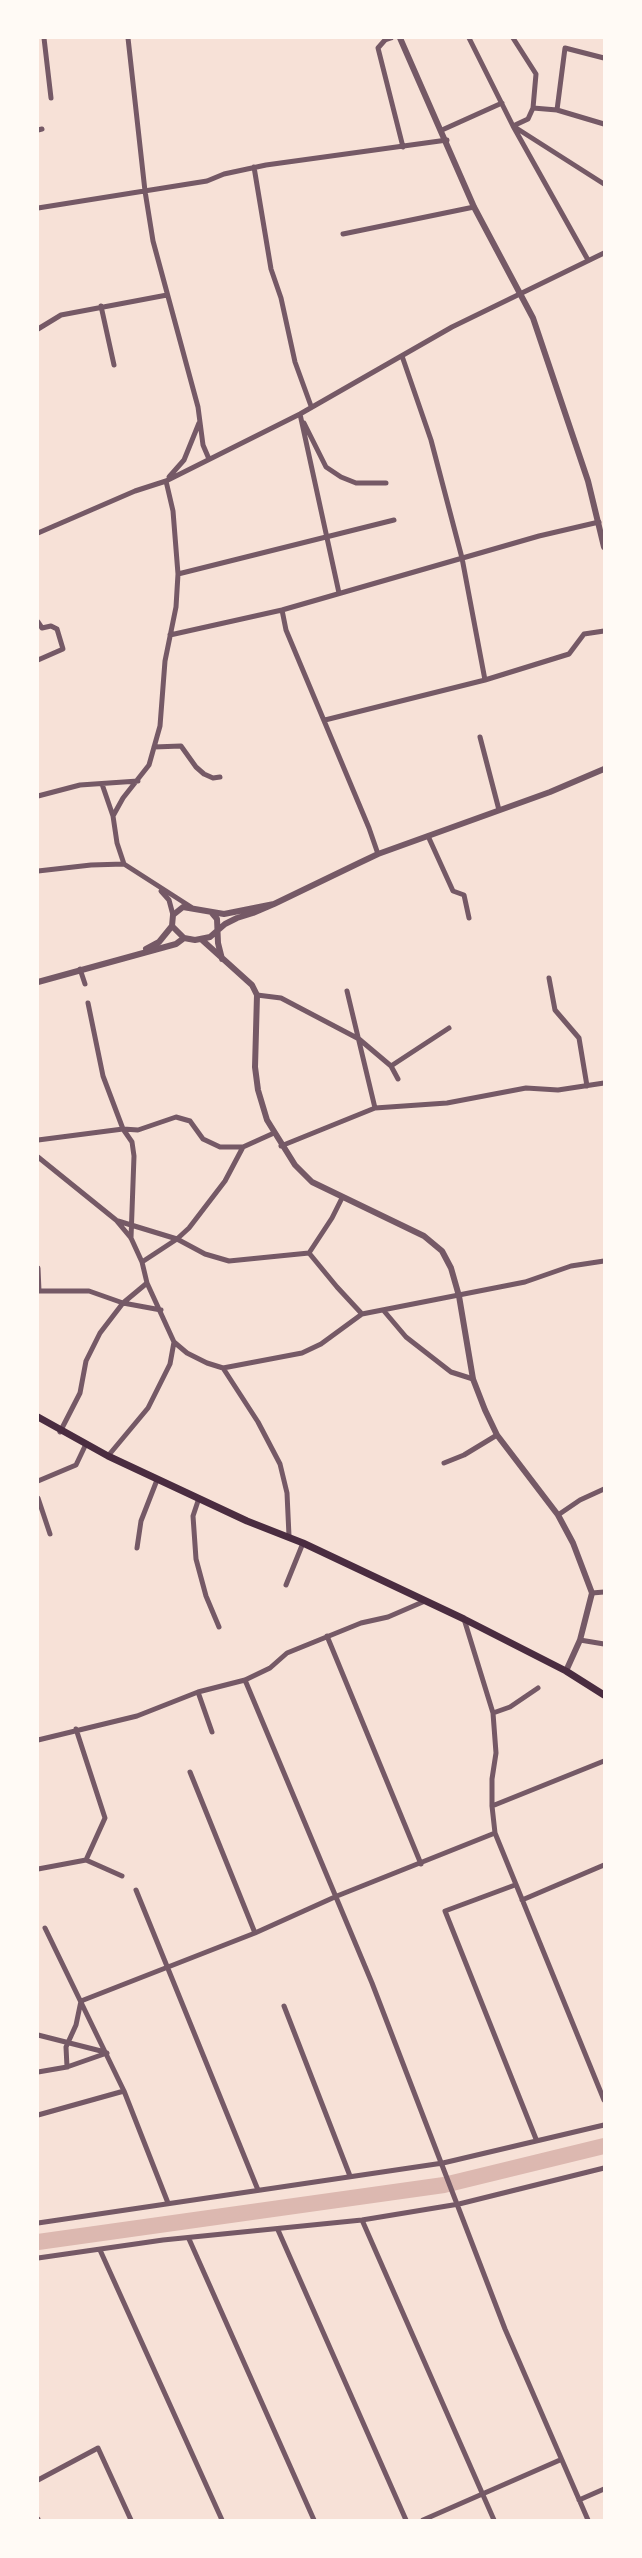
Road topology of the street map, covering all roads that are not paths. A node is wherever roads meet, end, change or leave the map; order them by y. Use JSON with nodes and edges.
{"nodes":[{"id":1,"x":44,"y":38,"type":"edge"},
{"id":2,"x":128,"y":38,"type":"edge"},
{"id":3,"x":391,"y":38,"type":"edge"},
{"id":4,"x":400,"y":38,"type":"edge"},
{"id":5,"x":469,"y":38,"type":"edge"},
{"id":6,"x":513,"y":38,"type":"edge"},
{"id":7,"x":604,"y":58,"type":"edge"},
{"id":8,"x":51,"y":98,"type":"dead end"},
{"id":9,"x":502,"y":104,"type":"junction"},
{"id":10,"x":533,"y":108,"type":"junction"},
{"id":11,"x":557,"y":110,"type":"junction"},
{"id":12,"x":604,"y":124,"type":"edge"},
{"id":13,"x":513,"y":126,"type":"junction"},
{"id":14,"x":442,"y":130,"type":"junction"},
{"id":15,"x":447,"y":140,"type":"junction"},
{"id":16,"x":403,"y":147,"type":"junction"},
{"id":17,"x":254,"y":167,"type":"junction"},
{"id":18,"x":604,"y":184,"type":"edge"},
{"id":19,"x":145,"y":191,"type":"junction"},
{"id":20,"x":474,"y":207,"type":"junction"},
{"id":21,"x":38,"y":208,"type":"edge"},
{"id":22,"x":343,"y":234,"type":"dead end"},
{"id":23,"x":603,"y":255,"type":"edge"},
{"id":24,"x":588,"y":260,"type":"junction"},
{"id":25,"x":521,"y":294,"type":"junction"},
{"id":26,"x":167,"y":295,"type":"junction"},
{"id":27,"x":101,"y":306,"type":"junction"},
{"id":28,"x":38,"y":329,"type":"edge"},
{"id":29,"x":402,"y":356,"type":"junction"},
{"id":30,"x":114,"y":365,"type":"dead end"},
{"id":31,"x":311,"y":406,"type":"junction"},
{"id":32,"x":300,"y":414,"type":"junction"},
{"id":33,"x":200,"y":422,"type":"junction"},
{"id":34,"x":209,"y":459,"type":"junction"},
{"id":35,"x":166,"y":481,"type":"junction"},
{"id":36,"x":386,"y":483,"type":"dead end"},
{"id":37,"x":394,"y":520,"type":"dead end"},
{"id":38,"x":599,"y":522,"type":"junction"},
{"id":39,"x":38,"y":533,"type":"edge"},
{"id":40,"x":327,"y":536,"type":"junction"},
{"id":41,"x":604,"y":547,"type":"edge"},
{"id":42,"x":462,"y":558,"type":"junction"},
{"id":43,"x":178,"y":574,"type":"junction"},
{"id":44,"x":339,"y":593,"type":"junction"},
{"id":45,"x":282,"y":610,"type":"junction"},
{"id":46,"x":38,"y":622,"type":"edge"},
{"id":47,"x":604,"y":631,"type":"edge"},
{"id":48,"x":170,"y":635,"type":"junction"},
{"id":49,"x":38,"y":660,"type":"edge"},
{"id":50,"x":485,"y":680,"type":"junction"},
{"id":51,"x":325,"y":720,"type":"junction"},
{"id":52,"x":480,"y":737,"type":"dead end"},
{"id":53,"x":154,"y":747,"type":"junction"},
{"id":54,"x":604,"y":769,"type":"edge"},
{"id":55,"x":220,"y":777,"type":"dead end"},
{"id":56,"x":138,"y":782,"type":"junction"},
{"id":57,"x":102,"y":784,"type":"junction"},
{"id":58,"x":38,"y":796,"type":"edge"},
{"id":59,"x":499,"y":810,"type":"junction"},
{"id":60,"x":113,"y":816,"type":"junction"},
{"id":61,"x":428,"y":836,"type":"junction"},
{"id":62,"x":378,"y":854,"type":"junction"},
{"id":63,"x":124,"y":864,"type":"junction"},
{"id":64,"x":38,"y":871,"type":"edge"},
{"id":65,"x":158,"y":887,"type":"junction"},
{"id":66,"x":274,"y":904,"type":"junction"},
{"id":67,"x":191,"y":907,"type":"junction"},
{"id":68,"x":212,"y":913,"type":"junction"},
{"id":69,"x":173,"y":915,"type":"junction"},
{"id":70,"x":468,"y":918,"type":"dead end"},
{"id":71,"x":172,"y":926,"type":"junction"},
{"id":72,"x":217,"y":933,"type":"junction"},
{"id":73,"x":184,"y":938,"type":"junction"},
{"id":74,"x":201,"y":939,"type":"junction"},
{"id":75,"x":140,"y":952,"type":"junction"},
{"id":76,"x":224,"y":962,"type":"junction"},
{"id":77,"x":80,"y":969,"type":"junction"},
{"id":78,"x":549,"y":978,"type":"dead end"},
{"id":79,"x":38,"y":982,"type":"edge"},
{"id":80,"x":85,"y":984,"type":"dead end"},
{"id":81,"x":347,"y":991,"type":"dead end"},
{"id":82,"x":257,"y":995,"type":"junction"},
{"id":83,"x":88,"y":1003,"type":"dead end"},
{"id":84,"x":449,"y":1028,"type":"dead end"},
{"id":85,"x":359,"y":1039,"type":"junction"},
{"id":86,"x":391,"y":1066,"type":"junction"},
{"id":87,"x":398,"y":1079,"type":"dead end"},
{"id":88,"x":604,"y":1083,"type":"edge"},
{"id":89,"x":587,"y":1086,"type":"junction"},
{"id":90,"x":375,"y":1108,"type":"junction"},
{"id":91,"x":123,"y":1129,"type":"junction"},
{"id":92,"x":274,"y":1133,"type":"junction"},
{"id":93,"x":38,"y":1140,"type":"edge"},
{"id":94,"x":281,"y":1146,"type":"junction"},
{"id":95,"x":243,"y":1147,"type":"junction"},
{"id":96,"x":38,"y":1156,"type":"edge"},
{"id":97,"x":342,"y":1198,"type":"junction"},
{"id":98,"x":116,"y":1220,"type":"junction"},
{"id":99,"x":131,"y":1226,"type":"junction"},
{"id":100,"x":131,"y":1238,"type":"junction"},
{"id":101,"x":177,"y":1239,"type":"junction"},
{"id":102,"x":309,"y":1253,"type":"junction"},
{"id":103,"x":604,"y":1261,"type":"edge"},
{"id":104,"x":142,"y":1262,"type":"junction"},
{"id":105,"x":38,"y":1268,"type":"edge"},
{"id":106,"x":147,"y":1283,"type":"junction"},
{"id":107,"x":38,"y":1291,"type":"edge"},
{"id":108,"x":459,"y":1296,"type":"junction"},
{"id":109,"x":123,"y":1303,"type":"junction"},
{"id":110,"x":161,"y":1310,"type":"junction"},
{"id":111,"x":384,"y":1311,"type":"junction"},
{"id":112,"x":362,"y":1314,"type":"junction"},
{"id":113,"x":174,"y":1342,"type":"junction"},
{"id":114,"x":223,"y":1368,"type":"junction"},
{"id":115,"x":473,"y":1379,"type":"junction"},
{"id":116,"x":38,"y":1417,"type":"edge"},
{"id":117,"x":38,"y":1424,"type":"edge"},
{"id":118,"x":60,"y":1432,"type":"junction"},
{"id":119,"x":497,"y":1435,"type":"junction"},
{"id":120,"x":86,"y":1444,"type":"junction"},
{"id":121,"x":108,"y":1456,"type":"junction"},
{"id":122,"x":444,"y":1462,"type":"dead end"},
{"id":123,"x":157,"y":1480,"type":"junction"},
{"id":124,"x":38,"y":1481,"type":"edge"},
{"id":125,"x":604,"y":1489,"type":"edge"},
{"id":126,"x":38,"y":1498,"type":"edge"},
{"id":127,"x":199,"y":1498,"type":"junction"},
{"id":128,"x":558,"y":1515,"type":"junction"},
{"id":129,"x":50,"y":1534,"type":"dead end"},
{"id":130,"x":288,"y":1536,"type":"junction"},
{"id":131,"x":303,"y":1543,"type":"junction"},
{"id":132,"x":136,"y":1548,"type":"dead end"},
{"id":133,"x":286,"y":1585,"type":"dead end"},
{"id":134,"x":604,"y":1592,"type":"edge"},
{"id":135,"x":592,"y":1593,"type":"junction"},
{"id":136,"x":426,"y":1601,"type":"junction"},
{"id":137,"x":464,"y":1619,"type":"junction"},
{"id":138,"x":219,"y":1627,"type":"dead end"},
{"id":139,"x":327,"y":1636,"type":"junction"},
{"id":140,"x":580,"y":1640,"type":"junction"},
{"id":141,"x":604,"y":1644,"type":"edge"},
{"id":142,"x":566,"y":1671,"type":"junction"},
{"id":143,"x":245,"y":1680,"type":"junction"},
{"id":144,"x":538,"y":1688,"type":"dead end"},
{"id":145,"x":198,"y":1692,"type":"junction"},
{"id":146,"x":604,"y":1695,"type":"edge"},
{"id":147,"x":493,"y":1713,"type":"junction"},
{"id":148,"x":76,"y":1730,"type":"junction"},
{"id":149,"x":212,"y":1731,"type":"dead end"},
{"id":150,"x":38,"y":1740,"type":"edge"},
{"id":151,"x":604,"y":1761,"type":"edge"},
{"id":152,"x":190,"y":1772,"type":"dead end"},
{"id":153,"x":492,"y":1806,"type":"junction"},
{"id":154,"x":495,"y":1833,"type":"junction"},
{"id":155,"x":86,"y":1860,"type":"junction"},
{"id":156,"x":421,"y":1864,"type":"junction"},
{"id":157,"x":604,"y":1866,"type":"edge"},
{"id":158,"x":38,"y":1869,"type":"edge"},
{"id":159,"x":122,"y":1876,"type":"dead end"},
{"id":160,"x":515,"y":1885,"type":"junction"},
{"id":161,"x":136,"y":1890,"type":"dead end"},
{"id":162,"x":337,"y":1896,"type":"junction"},
{"id":163,"x":522,"y":1900,"type":"junction"},
{"id":164,"x":45,"y":1928,"type":"dead end"},
{"id":165,"x":255,"y":1933,"type":"junction"},
{"id":166,"x":166,"y":1967,"type":"junction"},
{"id":167,"x":81,"y":2001,"type":"junction"},
{"id":168,"x":284,"y":2006,"type":"dead end"},
{"id":169,"x":38,"y":2035,"type":"edge"},
{"id":170,"x":69,"y":2042,"type":"junction"},
{"id":171,"x":106,"y":2053,"type":"junction"},
{"id":172,"x":67,"y":2067,"type":"junction"},
{"id":173,"x":38,"y":2072,"type":"edge"},
{"id":174,"x":124,"y":2091,"type":"junction"},
{"id":175,"x":604,"y":2100,"type":"edge"},
{"id":176,"x":38,"y":2115,"type":"edge"},
{"id":177,"x":604,"y":2125,"type":"edge"},
{"id":178,"x":536,"y":2139,"type":"junction"},
{"id":179,"x":443,"y":2163,"type":"junction"},
{"id":180,"x":604,"y":2168,"type":"edge"},
{"id":181,"x":350,"y":2176,"type":"junction"},
{"id":182,"x":258,"y":2190,"type":"junction"},
{"id":183,"x":168,"y":2203,"type":"junction"},
{"id":184,"x":459,"y":2204,"type":"junction"},
{"id":185,"x":363,"y":2220,"type":"junction"},
{"id":186,"x":38,"y":2223,"type":"edge"},
{"id":187,"x":278,"y":2229,"type":"junction"},
{"id":188,"x":189,"y":2239,"type":"junction"},
{"id":189,"x":100,"y":2250,"type":"junction"},
{"id":190,"x":38,"y":2258,"type":"edge"},
{"id":191,"x":560,"y":2460,"type":"junction"},
{"id":192,"x":38,"y":2480,"type":"edge"},
{"id":193,"x":604,"y":2489,"type":"edge"},
{"id":194,"x":482,"y":2494,"type":"junction"},
{"id":195,"x":579,"y":2500,"type":"junction"},
{"id":196,"x":131,"y":2520,"type":"edge"},
{"id":197,"x":222,"y":2520,"type":"edge"},
{"id":198,"x":314,"y":2520,"type":"edge"},
{"id":199,"x":406,"y":2520,"type":"edge"},
{"id":200,"x":423,"y":2520,"type":"edge"},
{"id":201,"x":494,"y":2520,"type":"edge"},
{"id":202,"x":588,"y":2520,"type":"edge"}],
"edges":[{"from":1,"to":8,"type":"street"},
{"from":2,"to":19,"type":"street"},
{"from":3,"to":16,"type":"street"},
{"from":4,"to":14,"type":"street"},
{"from":5,"to":9,"type":"street"},
{"from":6,"to":10,"type":"street"},
{"from":7,"to":11,"type":"street"},
{"from":9,"to":13,"type":"street"},
{"from":9,"to":14,"type":"street"},
{"from":10,"to":11,"type":"street"},
{"from":10,"to":13,"type":"street"},
{"from":11,"to":12,"type":"street"},
{"from":13,"to":18,"type":"street"},
{"from":13,"to":24,"type":"street"},
{"from":14,"to":15,"type":"street"},
{"from":15,"to":16,"type":"street"},
{"from":15,"to":20,"type":"street"},
{"from":16,"to":17,"type":"street"},
{"from":17,"to":19,"type":"street"},
{"from":17,"to":31,"type":"street"},
{"from":19,"to":21,"type":"street"},
{"from":19,"to":26,"type":"street"},
{"from":20,"to":22,"type":"street"},
{"from":20,"to":25,"type":"street"},
{"from":23,"to":24,"type":"street"},
{"from":24,"to":25,"type":"street"},
{"from":25,"to":29,"type":"street"},
{"from":25,"to":38,"type":"street"},
{"from":26,"to":27,"type":"street"},
{"from":26,"to":33,"type":"street"},
{"from":27,"to":28,"type":"street"},
{"from":27,"to":30,"type":"street"},
{"from":29,"to":31,"type":"street"},
{"from":29,"to":42,"type":"street"},
{"from":31,"to":32,"type":"street"},
{"from":32,"to":34,"type":"street"},
{"from":32,"to":36,"type":"street"},
{"from":32,"to":40,"type":"street"},
{"from":33,"to":34,"type":"street"},
{"from":33,"to":35,"type":"street"},
{"from":34,"to":35,"type":"street"},
{"from":35,"to":39,"type":"street"},
{"from":35,"to":43,"type":"street"},
{"from":37,"to":40,"type":"street"},
{"from":38,"to":41,"type":"street"},
{"from":38,"to":42,"type":"street"},
{"from":40,"to":43,"type":"street"},
{"from":40,"to":44,"type":"street"},
{"from":42,"to":44,"type":"street"},
{"from":42,"to":50,"type":"street"},
{"from":43,"to":48,"type":"street"},
{"from":44,"to":45,"type":"street"},
{"from":45,"to":48,"type":"street"},
{"from":45,"to":51,"type":"street"},
{"from":46,"to":49,"type":"street"},
{"from":47,"to":50,"type":"street"},
{"from":48,"to":53,"type":"street"},
{"from":50,"to":51,"type":"street"},
{"from":51,"to":62,"type":"street"},
{"from":52,"to":59,"type":"street"},
{"from":53,"to":55,"type":"street"},
{"from":53,"to":56,"type":"street"},
{"from":54,"to":59,"type":"street"},
{"from":56,"to":57,"type":"street"},
{"from":56,"to":60,"type":"street"},
{"from":57,"to":58,"type":"street"},
{"from":57,"to":60,"type":"street"},
{"from":59,"to":61,"type":"street"},
{"from":60,"to":63,"type":"street"},
{"from":61,"to":62,"type":"street"},
{"from":61,"to":70,"type":"street"},
{"from":62,"to":66,"type":"street"},
{"from":63,"to":64,"type":"street"},
{"from":63,"to":65,"type":"street"},
{"from":65,"to":67,"type":"street"},
{"from":65,"to":69,"type":"street"},
{"from":66,"to":68,"type":"street"},
{"from":66,"to":72,"type":"street"},
{"from":67,"to":68,"type":"street"},
{"from":67,"to":69,"type":"street"},
{"from":68,"to":72,"type":"street"},
{"from":69,"to":71,"type":"street"},
{"from":71,"to":73,"type":"street"},
{"from":71,"to":75,"type":"street"},
{"from":72,"to":74,"type":"street"},
{"from":72,"to":76,"type":"street"},
{"from":73,"to":74,"type":"street"},
{"from":73,"to":75,"type":"street"},
{"from":74,"to":76,"type":"street"},
{"from":75,"to":77,"type":"street"},
{"from":76,"to":82,"type":"street"},
{"from":77,"to":79,"type":"street"},
{"from":77,"to":80,"type":"street"},
{"from":78,"to":89,"type":"street"},
{"from":81,"to":85,"type":"street"},
{"from":82,"to":85,"type":"street"},
{"from":82,"to":92,"type":"street"},
{"from":83,"to":91,"type":"street"},
{"from":84,"to":86,"type":"street"},
{"from":85,"to":86,"type":"street"},
{"from":85,"to":90,"type":"street"},
{"from":86,"to":87,"type":"street"},
{"from":88,"to":89,"type":"street"},
{"from":89,"to":90,"type":"street"},
{"from":90,"to":94,"type":"street"},
{"from":91,"to":93,"type":"street"},
{"from":91,"to":95,"type":"street"},
{"from":91,"to":99,"type":"street"},
{"from":92,"to":94,"type":"street"},
{"from":92,"to":95,"type":"street"},
{"from":94,"to":97,"type":"street"},
{"from":95,"to":101,"type":"street"},
{"from":96,"to":98,"type":"street"},
{"from":97,"to":102,"type":"street"},
{"from":97,"to":108,"type":"street"},
{"from":98,"to":99,"type":"street"},
{"from":98,"to":100,"type":"street"},
{"from":99,"to":100,"type":"street"},
{"from":99,"to":101,"type":"street"},
{"from":100,"to":104,"type":"street"},
{"from":101,"to":102,"type":"street"},
{"from":101,"to":104,"type":"street"},
{"from":102,"to":112,"type":"street"},
{"from":103,"to":108,"type":"street"},
{"from":104,"to":106,"type":"street"},
{"from":105,"to":107,"type":"street"},
{"from":106,"to":109,"type":"street"},
{"from":106,"to":110,"type":"street"},
{"from":107,"to":109,"type":"street"},
{"from":108,"to":111,"type":"street"},
{"from":108,"to":115,"type":"street"},
{"from":109,"to":110,"type":"street"},
{"from":109,"to":118,"type":"street"},
{"from":110,"to":113,"type":"street"},
{"from":111,"to":112,"type":"street"},
{"from":111,"to":115,"type":"street"},
{"from":112,"to":114,"type":"street"},
{"from":113,"to":114,"type":"street"},
{"from":113,"to":121,"type":"street"},
{"from":114,"to":130,"type":"street"},
{"from":115,"to":119,"type":"street"},
{"from":116,"to":118,"type":"main road"},
{"from":117,"to":118,"type":"main road"},
{"from":118,"to":120,"type":"main road"},
{"from":119,"to":122,"type":"street"},
{"from":119,"to":128,"type":"street"},
{"from":120,"to":121,"type":"main road"},
{"from":120,"to":124,"type":"street"},
{"from":121,"to":123,"type":"main road"},
{"from":123,"to":127,"type":"main road"},
{"from":123,"to":132,"type":"street"},
{"from":125,"to":128,"type":"street"},
{"from":126,"to":129,"type":"street"},
{"from":127,"to":130,"type":"main road"},
{"from":127,"to":138,"type":"street"},
{"from":128,"to":135,"type":"street"},
{"from":130,"to":131,"type":"main road"},
{"from":131,"to":133,"type":"street"},
{"from":131,"to":136,"type":"main road"},
{"from":134,"to":135,"type":"street"},
{"from":135,"to":140,"type":"street"},
{"from":136,"to":137,"type":"main road"},
{"from":136,"to":139,"type":"street"},
{"from":137,"to":142,"type":"main road"},
{"from":137,"to":147,"type":"street"},
{"from":139,"to":143,"type":"street"},
{"from":139,"to":156,"type":"street"},
{"from":140,"to":141,"type":"street"},
{"from":140,"to":142,"type":"street"},
{"from":142,"to":146,"type":"main road"},
{"from":143,"to":145,"type":"street"},
{"from":143,"to":162,"type":"street"},
{"from":144,"to":147,"type":"street"},
{"from":145,"to":148,"type":"street"},
{"from":145,"to":149,"type":"street"},
{"from":147,"to":153,"type":"street"},
{"from":148,"to":150,"type":"street"},
{"from":148,"to":155,"type":"street"},
{"from":151,"to":153,"type":"street"},
{"from":152,"to":165,"type":"street"},
{"from":153,"to":154,"type":"street"},
{"from":154,"to":156,"type":"street"},
{"from":154,"to":160,"type":"street"},
{"from":155,"to":158,"type":"street"},
{"from":155,"to":159,"type":"street"},
{"from":156,"to":162,"type":"street"},
{"from":157,"to":163,"type":"street"},
{"from":160,"to":163,"type":"street"},
{"from":160,"to":178,"type":"street"},
{"from":161,"to":166,"type":"street"},
{"from":162,"to":165,"type":"street"},
{"from":162,"to":179,"type":"street"},
{"from":163,"to":175,"type":"street"},
{"from":164,"to":167,"type":"street"},
{"from":165,"to":166,"type":"street"},
{"from":166,"to":167,"type":"street"},
{"from":166,"to":182,"type":"street"},
{"from":167,"to":170,"type":"street"},
{"from":167,"to":171,"type":"street"},
{"from":168,"to":181,"type":"street"},
{"from":169,"to":170,"type":"street"},
{"from":170,"to":171,"type":"street"},
{"from":170,"to":172,"type":"street"},
{"from":171,"to":172,"type":"street"},
{"from":171,"to":174,"type":"street"},
{"from":172,"to":173,"type":"street"},
{"from":174,"to":176,"type":"street"},
{"from":174,"to":183,"type":"street"},
{"from":177,"to":178,"type":"street"},
{"from":178,"to":179,"type":"street"},
{"from":179,"to":181,"type":"street"},
{"from":179,"to":184,"type":"street"},
{"from":180,"to":184,"type":"street"},
{"from":181,"to":182,"type":"street"},
{"from":182,"to":183,"type":"street"},
{"from":183,"to":186,"type":"street"},
{"from":184,"to":185,"type":"street"},
{"from":184,"to":191,"type":"street"},
{"from":185,"to":187,"type":"street"},
{"from":185,"to":194,"type":"street"},
{"from":187,"to":188,"type":"street"},
{"from":187,"to":199,"type":"street"},
{"from":188,"to":189,"type":"street"},
{"from":188,"to":198,"type":"street"},
{"from":189,"to":190,"type":"street"},
{"from":189,"to":197,"type":"street"},
{"from":191,"to":194,"type":"street"},
{"from":191,"to":195,"type":"street"},
{"from":192,"to":196,"type":"street"},
{"from":193,"to":195,"type":"street"},
{"from":194,"to":200,"type":"street"},
{"from":194,"to":201,"type":"street"},
{"from":195,"to":202,"type":"street"}]}
